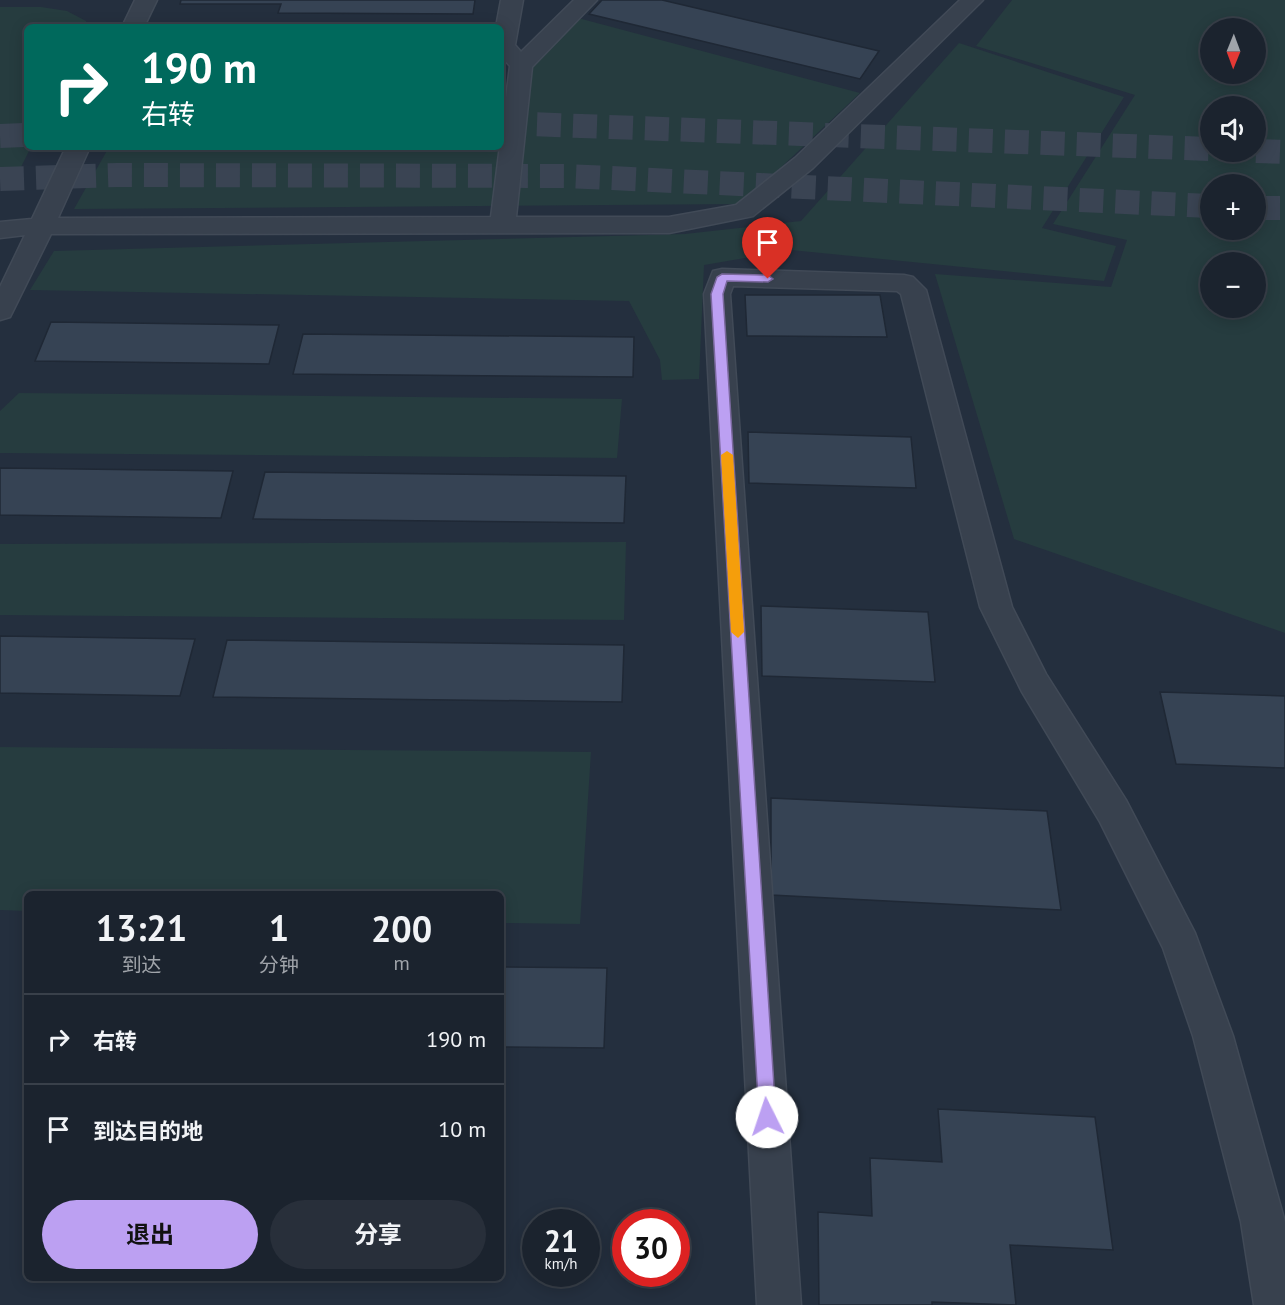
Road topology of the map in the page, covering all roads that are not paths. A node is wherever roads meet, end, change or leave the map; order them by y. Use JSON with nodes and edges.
{"nodes":[{"id":1,"x":146,"y":0,"type":"edge"},
{"id":2,"x":512,"y":0,"type":"edge"},
{"id":3,"x":586,"y":0,"type":"edge"},
{"id":4,"x":972,"y":0,"type":"edge"},
{"id":5,"x":134,"y":24,"type":"edge"},
{"id":6,"x":521,"y":65,"type":"junction"},
{"id":7,"x":77,"y":150,"type":"edge"},
{"id":8,"x":503,"y":225,"type":"junction"},
{"id":9,"x":42,"y":226,"type":"junction"},
{"id":10,"x":0,"y":230,"type":"edge"},
{"id":11,"x":0,"y":311,"type":"edge"},
{"id":12,"x":779,"y":1305,"type":"edge"},
{"id":13,"x":1276,"y":1305,"type":"edge"}],
"edges":[{"from":1,"to":5,"type":"street"},
{"from":2,"to":6,"type":"street"},
{"from":3,"to":6,"type":"street"},
{"from":4,"to":8,"type":"street"},
{"from":6,"to":8,"type":"street"},
{"from":7,"to":9,"type":"street"},
{"from":8,"to":9,"type":"street"},
{"from":9,"to":10,"type":"street"},
{"from":9,"to":11,"type":"street"},
{"from":12,"to":13,"type":"street"}]}
